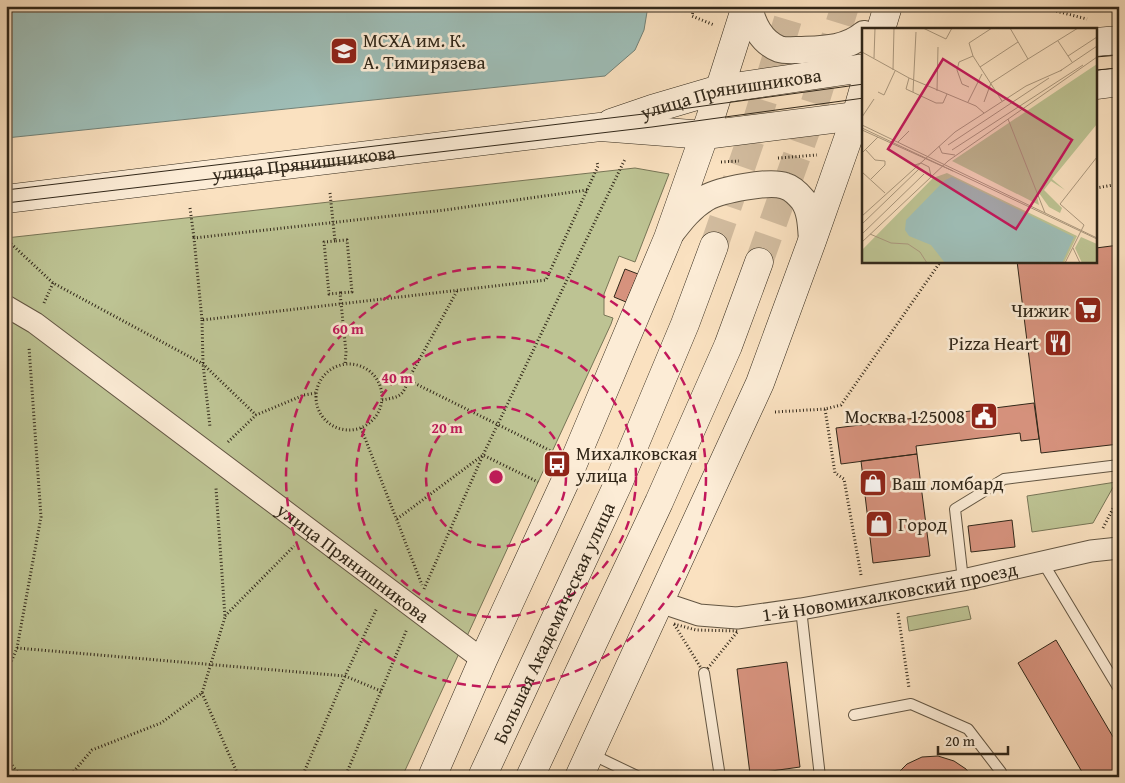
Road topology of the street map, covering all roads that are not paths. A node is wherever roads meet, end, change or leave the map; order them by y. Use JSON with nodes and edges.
{"nodes":[{"id":1,"x":748,"y":6,"type":"edge"},
{"id":2,"x":887,"y":6,"type":"edge"},
{"id":3,"x":870,"y":28,"type":"edge"},
{"id":4,"x":881,"y":28,"type":"edge"},
{"id":5,"x":1098,"y":33,"type":"edge"},
{"id":6,"x":862,"y":35,"type":"edge"},
{"id":7,"x":1119,"y":40,"type":"edge"},
{"id":8,"x":862,"y":68,"type":"edge"},
{"id":9,"x":1119,"y":82,"type":"edge"},
{"id":10,"x":1098,"y":85,"type":"edge"},
{"id":11,"x":720,"y":90,"type":"junction"},
{"id":12,"x":862,"y":102,"type":"edge"},
{"id":13,"x":860,"y":116,"type":"edge"},
{"id":14,"x":600,"y":127,"type":"junction"},
{"id":15,"x":705,"y":135,"type":"junction"},
{"id":16,"x":6,"y":199,"type":"edge"},
{"id":17,"x":668,"y":238,"type":"junction"},
{"id":18,"x":812,"y":240,"type":"junction"},
{"id":19,"x":714,"y":246,"type":"tunnel mouth"},
{"id":20,"x":759,"y":262,"type":"tunnel mouth"},
{"id":21,"x":6,"y":306,"type":"edge"},
{"id":22,"x":1119,"y":465,"type":"edge"},
{"id":23,"x":1119,"y":548,"type":"edge"},
{"id":24,"x":1042,"y":561,"type":"junction"},
{"id":25,"x":964,"y":580,"type":"junction"},
{"id":26,"x":660,"y":602,"type":"junction"},
{"id":27,"x":801,"y":609,"type":"junction"},
{"id":28,"x":483,"y":660,"type":"junction"},
{"id":29,"x":704,"y":673,"type":"road end"},
{"id":30,"x":1119,"y":689,"type":"edge"},
{"id":31,"x":854,"y":715,"type":"dead end"},
{"id":32,"x":585,"y":765,"type":"edge"},
{"id":33,"x":432,"y":777,"type":"edge"},
{"id":34,"x":482,"y":777,"type":"edge"},
{"id":35,"x":530,"y":777,"type":"edge"},
{"id":36,"x":639,"y":777,"type":"edge"},
{"id":37,"x":720,"y":777,"type":"edge"},
{"id":38,"x":820,"y":777,"type":"edge"},
{"id":39,"x":1002,"y":777,"type":"edge"}],
"edges":[{"from":1,"to":6,"type":"street"},
{"from":1,"to":11,"type":"main road"},
{"from":2,"to":3,"type":"street"},
{"from":2,"to":4,"type":"main road"},
{"from":5,"to":7,"type":"main road"},
{"from":8,"to":11,"type":"main road","name":"улица Прянишникова"},
{"from":9,"to":10,"type":"main road"},
{"from":11,"to":14,"type":"main road","name":"улица Прянишникова"},
{"from":11,"to":15,"type":"main road"},
{"from":12,"to":13,"type":"main road"},
{"from":13,"to":15,"type":"main road","name":"улица Прянишникова"},
{"from":13,"to":18,"type":"main road"},
{"from":14,"to":15,"type":"main road","name":"улица Прянишникова"},
{"from":14,"to":16,"type":"main road","name":"улица Прянишникова"},
{"from":15,"to":17,"type":"main road"},
{"from":17,"to":18,"type":"street"},
{"from":17,"to":28,"type":"main road"},
{"from":18,"to":26,"type":"main road"},
{"from":19,"to":34,"type":"main road","name":"Большая Академическая улица"},
{"from":20,"to":35,"type":"main road"},
{"from":21,"to":28,"type":"street","name":"улица Прянишникова"},
{"from":22,"to":25,"type":"lane"},
{"from":23,"to":24,"type":"street","name":"1-й Новомихалковский проезд"},
{"from":24,"to":25,"type":"street","name":"1-й Новомихалковский проезд"},
{"from":24,"to":30,"type":"lane"},
{"from":25,"to":27,"type":"street","name":"1-й Новомихалковский проезд"},
{"from":26,"to":27,"type":"street","name":"1-й Новомихалковский проезд"},
{"from":26,"to":32,"type":"main road"},
{"from":27,"to":38,"type":"lane"},
{"from":28,"to":33,"type":"main road"},
{"from":29,"to":37,"type":"lane"},
{"from":31,"to":39,"type":"lane"},
{"from":32,"to":36,"type":"lane"}]}
